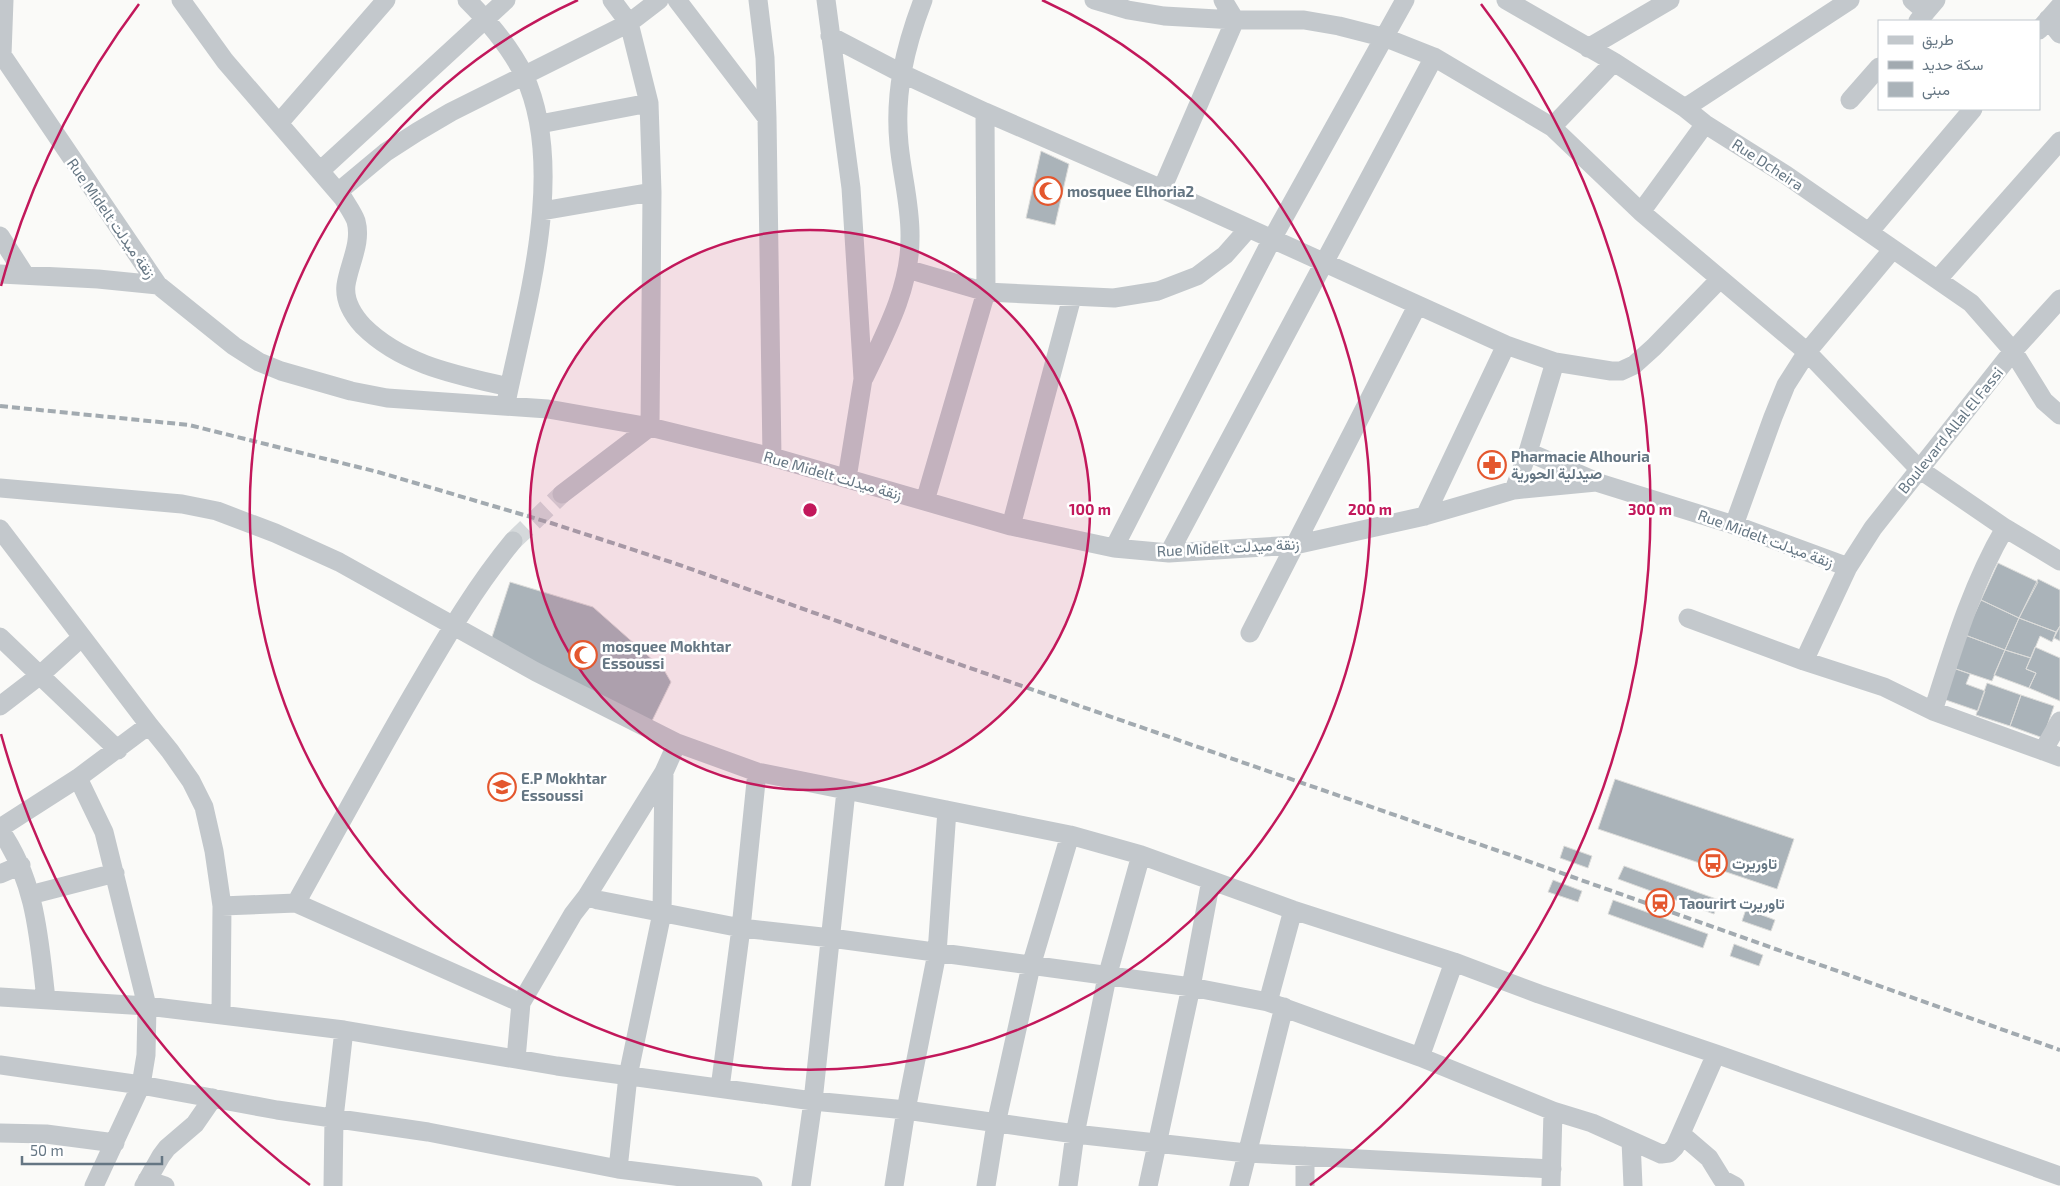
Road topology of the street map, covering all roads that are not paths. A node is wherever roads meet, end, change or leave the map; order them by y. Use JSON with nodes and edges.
{"nodes":[{"id":1,"x":4,"y":0,"type":"edge"},
{"id":2,"x":181,"y":0,"type":"edge"},
{"id":3,"x":386,"y":0,"type":"edge"},
{"id":4,"x":467,"y":0,"type":"edge"},
{"id":5,"x":506,"y":0,"type":"edge"},
{"id":6,"x":612,"y":0,"type":"edge"},
{"id":7,"x":659,"y":0,"type":"edge"},
{"id":8,"x":677,"y":0,"type":"edge"},
{"id":9,"x":758,"y":0,"type":"edge"},
{"id":10,"x":826,"y":0,"type":"edge"},
{"id":11,"x":923,"y":0,"type":"edge"},
{"id":12,"x":1094,"y":0,"type":"edge"},
{"id":13,"x":1223,"y":0,"type":"edge"},
{"id":14,"x":1405,"y":0,"type":"edge"},
{"id":15,"x":1506,"y":0,"type":"edge"},
{"id":16,"x":1670,"y":0,"type":"edge"},
{"id":17,"x":1850,"y":0,"type":"edge"},
{"id":18,"x":1831,"y":5,"type":"edge"},
{"id":19,"x":2049,"y":18,"type":"edge"},
{"id":20,"x":486,"y":19,"type":"junction"},
{"id":21,"x":1235,"y":20,"type":"junction"},
{"id":22,"x":629,"y":23,"type":"junction"},
{"id":23,"x":2060,"y":34,"type":"edge"},
{"id":24,"x":830,"y":36,"type":"junction"},
{"id":25,"x":1386,"y":38,"type":"junction"},
{"id":26,"x":1588,"y":48,"type":"junction"},
{"id":27,"x":1,"y":55,"type":"edge"},
{"id":28,"x":1434,"y":57,"type":"junction"},
{"id":29,"x":1614,"y":62,"type":"junction"},
{"id":30,"x":1878,"y":68,"type":"edge"},
{"id":31,"x":901,"y":73,"type":"junction"},
{"id":32,"x":524,"y":75,"type":"junction"},
{"id":33,"x":1850,"y":100,"type":"dead end"},
{"id":34,"x":649,"y":104,"type":"junction"},
{"id":35,"x":1685,"y":108,"type":"junction"},
{"id":36,"x":1972,"y":110,"type":"edge"},
{"id":37,"x":985,"y":112,"type":"junction"},
{"id":38,"x":767,"y":118,"type":"junction"},
{"id":39,"x":279,"y":123,"type":"junction"},
{"id":40,"x":540,"y":124,"type":"junction"},
{"id":41,"x":1705,"y":124,"type":"junction"},
{"id":42,"x":1552,"y":127,"type":"junction"},
{"id":43,"x":2060,"y":141,"type":"edge"},
{"id":44,"x":320,"y":171,"type":"junction"},
{"id":45,"x":1162,"y":189,"type":"junction"},
{"id":46,"x":338,"y":192,"type":"junction"},
{"id":47,"x":652,"y":192,"type":"junction"},
{"id":48,"x":542,"y":211,"type":"junction"},
{"id":49,"x":1641,"y":212,"type":"junction"},
{"id":50,"x":1248,"y":229,"type":"junction"},
{"id":51,"x":1869,"y":232,"type":"junction"},
{"id":52,"x":0,"y":236,"type":"edge"},
{"id":53,"x":1272,"y":240,"type":"junction"},
{"id":54,"x":1893,"y":249,"type":"junction"},
{"id":55,"x":1324,"y":263,"type":"junction"},
{"id":56,"x":907,"y":269,"type":"junction"},
{"id":57,"x":0,"y":274,"type":"edge"},
{"id":58,"x":25,"y":275,"type":"junction"},
{"id":59,"x":1720,"y":279,"type":"junction"},
{"id":60,"x":1938,"y":279,"type":"junction"},
{"id":61,"x":158,"y":285,"type":"junction"},
{"id":62,"x":986,"y":292,"type":"junction"},
{"id":63,"x":1072,"y":297,"type":"junction"},
{"id":64,"x":2060,"y":299,"type":"edge"},
{"id":65,"x":1417,"y":306,"type":"junction"},
{"id":66,"x":1506,"y":345,"type":"junction"},
{"id":67,"x":2013,"y":351,"type":"junction"},
{"id":68,"x":1807,"y":352,"type":"junction"},
{"id":69,"x":1555,"y":362,"type":"junction"},
{"id":70,"x":863,"y":379,"type":"junction"},
{"id":71,"x":507,"y":396,"type":"junction"},
{"id":72,"x":2060,"y":415,"type":"edge"},
{"id":73,"x":650,"y":427,"type":"junction"},
{"id":74,"x":1528,"y":452,"type":"junction"},
{"id":75,"x":772,"y":458,"type":"junction"},
{"id":76,"x":1919,"y":469,"type":"junction"},
{"id":77,"x":847,"y":478,"type":"junction"},
{"id":78,"x":1596,"y":482,"type":"junction"},
{"id":79,"x":0,"y":488,"type":"edge"},
{"id":80,"x":1514,"y":490,"type":"junction"},
{"id":81,"x":562,"y":494,"type":"tunnel mouth"},
{"id":82,"x":925,"y":501,"type":"junction"},
{"id":83,"x":1425,"y":516,"type":"junction"},
{"id":84,"x":1734,"y":524,"type":"junction"},
{"id":85,"x":1011,"y":526,"type":"junction"},
{"id":86,"x":2006,"y":528,"type":"junction"},
{"id":87,"x":0,"y":529,"type":"edge"},
{"id":88,"x":513,"y":541,"type":"tunnel mouth"},
{"id":89,"x":1295,"y":545,"type":"junction"},
{"id":90,"x":1114,"y":548,"type":"junction"},
{"id":91,"x":1169,"y":553,"type":"junction"},
{"id":92,"x":2060,"y":561,"type":"edge"},
{"id":93,"x":1848,"y":567,"type":"junction"},
{"id":94,"x":1688,"y":618,"type":"dead end"},
{"id":95,"x":452,"y":626,"type":"junction"},
{"id":96,"x":1250,"y":633,"type":"dead end"},
{"id":97,"x":0,"y":637,"type":"edge"},
{"id":98,"x":82,"y":637,"type":"junction"},
{"id":99,"x":1804,"y":662,"type":"junction"},
{"id":100,"x":39,"y":676,"type":"junction"},
{"id":101,"x":0,"y":706,"type":"edge"},
{"id":102,"x":1933,"y":710,"type":"junction"},
{"id":103,"x":2060,"y":721,"type":"edge"},
{"id":104,"x":149,"y":726,"type":"junction"},
{"id":105,"x":677,"y":743,"type":"junction"},
{"id":106,"x":118,"y":750,"type":"junction"},
{"id":107,"x":2051,"y":754,"type":"edge"},
{"id":108,"x":664,"y":772,"type":"junction"},
{"id":109,"x":757,"y":772,"type":"junction"},
{"id":110,"x":78,"y":778,"type":"junction"},
{"id":111,"x":846,"y":791,"type":"junction"},
{"id":112,"x":947,"y":810,"type":"junction"},
{"id":113,"x":0,"y":829,"type":"edge"},
{"id":114,"x":1070,"y":835,"type":"junction"},
{"id":115,"x":1140,"y":855,"type":"junction"},
{"id":116,"x":20,"y":865,"type":"junction"},
{"id":117,"x":115,"y":873,"type":"junction"},
{"id":118,"x":0,"y":874,"type":"edge"},
{"id":119,"x":1211,"y":880,"type":"junction"},
{"id":120,"x":30,"y":895,"type":"junction"},
{"id":121,"x":587,"y":896,"type":"junction"},
{"id":122,"x":296,"y":903,"type":"junction"},
{"id":123,"x":222,"y":906,"type":"junction"},
{"id":124,"x":1293,"y":910,"type":"junction"},
{"id":125,"x":662,"y":913,"type":"junction"},
{"id":126,"x":741,"y":928,"type":"junction"},
{"id":127,"x":831,"y":938,"type":"junction"},
{"id":128,"x":937,"y":953,"type":"junction"},
{"id":129,"x":1454,"y":962,"type":"junction"},
{"id":130,"x":1031,"y":966,"type":"junction"},
{"id":131,"x":1107,"y":977,"type":"junction"},
{"id":132,"x":1191,"y":987,"type":"junction"},
{"id":133,"x":0,"y":997,"type":"edge"},
{"id":134,"x":46,"y":999,"type":"junction"},
{"id":135,"x":521,"y":1003,"type":"junction"},
{"id":136,"x":1276,"y":1004,"type":"junction"},
{"id":137,"x":147,"y":1006,"type":"junction"},
{"id":138,"x":221,"y":1014,"type":"junction"},
{"id":139,"x":344,"y":1030,"type":"junction"},
{"id":140,"x":1716,"y":1054,"type":"junction"},
{"id":141,"x":1420,"y":1057,"type":"junction"},
{"id":142,"x":516,"y":1059,"type":"junction"},
{"id":143,"x":0,"y":1065,"type":"edge"},
{"id":144,"x":628,"y":1076,"type":"junction"},
{"id":145,"x":142,"y":1085,"type":"junction"},
{"id":146,"x":720,"y":1088,"type":"junction"},
{"id":147,"x":212,"y":1098,"type":"junction"},
{"id":148,"x":813,"y":1100,"type":"junction"},
{"id":149,"x":906,"y":1110,"type":"junction"},
{"id":150,"x":1553,"y":1111,"type":"junction"},
{"id":151,"x":334,"y":1118,"type":"junction"},
{"id":152,"x":996,"y":1124,"type":"junction"},
{"id":153,"x":0,"y":1133,"type":"edge"},
{"id":154,"x":1075,"y":1134,"type":"junction"},
{"id":155,"x":1682,"y":1134,"type":"junction"},
{"id":156,"x":1631,"y":1141,"type":"junction"},
{"id":157,"x":115,"y":1143,"type":"junction"},
{"id":158,"x":1158,"y":1143,"type":"junction"},
{"id":159,"x":1246,"y":1153,"type":"junction"},
{"id":160,"x":1305,"y":1156,"type":"junction"},
{"id":161,"x":618,"y":1168,"type":"junction"},
{"id":162,"x":2060,"y":1176,"type":"edge"},
{"id":163,"x":1552,"y":1177,"type":"edge"},
{"id":164,"x":145,"y":1183,"type":"edge"},
{"id":165,"x":94,"y":1186,"type":"edge"},
{"id":166,"x":165,"y":1186,"type":"edge"},
{"id":167,"x":334,"y":1186,"type":"edge"},
{"id":168,"x":753,"y":1186,"type":"edge"},
{"id":169,"x":801,"y":1186,"type":"edge"},
{"id":170,"x":894,"y":1186,"type":"edge"},
{"id":171,"x":986,"y":1186,"type":"edge"},
{"id":172,"x":1068,"y":1186,"type":"edge"},
{"id":173,"x":1148,"y":1186,"type":"edge"},
{"id":174,"x":1239,"y":1186,"type":"edge"},
{"id":175,"x":1305,"y":1186,"type":"edge"},
{"id":176,"x":1633,"y":1186,"type":"edge"},
{"id":177,"x":1735,"y":1186,"type":"edge"}],
"edges":[{"from":1,"to":27,"type":"street","name":"Rue Midelt زنقة ميدلت"},
{"from":2,"to":39,"type":"street"},
{"from":3,"to":39,"type":"street"},
{"from":4,"to":20,"type":"street"},
{"from":5,"to":20,"type":"street"},
{"from":6,"to":22,"type":"street"},
{"from":7,"to":22,"type":"street"},
{"from":8,"to":38,"type":"street"},
{"from":9,"to":38,"type":"street"},
{"from":10,"to":24,"type":"street"},
{"from":11,"to":31,"type":"street"},
{"from":12,"to":21,"type":"street"},
{"from":13,"to":21,"type":"street"},
{"from":14,"to":25,"type":"street"},
{"from":15,"to":26,"type":"street","name":"Rue Dcheira"},
{"from":16,"to":26,"type":"street"},
{"from":17,"to":18,"type":"street"},
{"from":18,"to":35,"type":"street"},
{"from":19,"to":23,"type":"street"},
{"from":20,"to":32,"type":"street"},
{"from":20,"to":44,"type":"street"},
{"from":21,"to":25,"type":"street"},
{"from":21,"to":45,"type":"street"},
{"from":22,"to":32,"type":"street"},
{"from":22,"to":34,"type":"street"},
{"from":24,"to":31,"type":"street"},
{"from":24,"to":70,"type":"street"},
{"from":25,"to":28,"type":"street"},
{"from":25,"to":53,"type":"street"},
{"from":26,"to":29,"type":"street","name":"Rue Dcheira"},
{"from":27,"to":61,"type":"street","name":"Rue Midelt زنقة ميدلت"},
{"from":28,"to":42,"type":"street"},
{"from":28,"to":55,"type":"street"},
{"from":29,"to":35,"type":"street","name":"Rue Dcheira"},
{"from":29,"to":42,"type":"street"},
{"from":30,"to":33,"type":"street"},
{"from":31,"to":37,"type":"street"},
{"from":31,"to":56,"type":"street"},
{"from":32,"to":40,"type":"street"},
{"from":32,"to":46,"type":"street"},
{"from":34,"to":40,"type":"street"},
{"from":34,"to":47,"type":"street"},
{"from":35,"to":41,"type":"street","name":"Rue Dcheira"},
{"from":36,"to":51,"type":"street"},
{"from":37,"to":45,"type":"street"},
{"from":37,"to":62,"type":"street"},
{"from":38,"to":75,"type":"street"},
{"from":39,"to":44,"type":"street"},
{"from":40,"to":48,"type":"street"},
{"from":41,"to":49,"type":"street"},
{"from":41,"to":51,"type":"street","name":"Rue Dcheira"},
{"from":42,"to":49,"type":"street"},
{"from":43,"to":60,"type":"street"},
{"from":44,"to":46,"type":"street"},
{"from":45,"to":50,"type":"street"},
{"from":46,"to":71,"type":"street"},
{"from":47,"to":48,"type":"street"},
{"from":47,"to":73,"type":"street"},
{"from":48,"to":71,"type":"street"},
{"from":49,"to":59,"type":"street"},
{"from":50,"to":53,"type":"street"},
{"from":50,"to":63,"type":"street"},
{"from":51,"to":54,"type":"street","name":"Rue Dcheira"},
{"from":52,"to":58,"type":"street"},
{"from":53,"to":55,"type":"street"},
{"from":53,"to":90,"type":"street"},
{"from":54,"to":60,"type":"street","name":"Rue Dcheira"},
{"from":54,"to":68,"type":"street"},
{"from":55,"to":65,"type":"street"},
{"from":55,"to":91,"type":"street"},
{"from":56,"to":62,"type":"street"},
{"from":56,"to":70,"type":"street"},
{"from":57,"to":58,"type":"street"},
{"from":58,"to":61,"type":"street"},
{"from":59,"to":68,"type":"street"},
{"from":59,"to":69,"type":"street"},
{"from":60,"to":67,"type":"street","name":"Rue Dcheira"},
{"from":61,"to":71,"type":"street","name":"Rue Midelt زنقة ميدلت"},
{"from":62,"to":63,"type":"street"},
{"from":62,"to":82,"type":"street"},
{"from":63,"to":85,"type":"street"},
{"from":64,"to":67,"type":"street","name":"Boulevard Allal El Fassi"},
{"from":65,"to":66,"type":"street"},
{"from":65,"to":89,"type":"street"},
{"from":66,"to":69,"type":"street"},
{"from":66,"to":83,"type":"street"},
{"from":67,"to":72,"type":"street","name":"Rue Dcheira"},
{"from":67,"to":76,"type":"street","name":"Boulevard Allal El Fassi"},
{"from":68,"to":76,"type":"street"},
{"from":68,"to":84,"type":"street"},
{"from":69,"to":74,"type":"street"},
{"from":70,"to":77,"type":"street"},
{"from":71,"to":73,"type":"street","name":"Rue Midelt زنقة ميدلت"},
{"from":73,"to":75,"type":"street","name":"Rue Midelt زنقة ميدلت"},
{"from":73,"to":81,"type":"street"},
{"from":74,"to":78,"type":"street"},
{"from":74,"to":80,"type":"street"},
{"from":75,"to":77,"type":"street","name":"Rue Midelt زنقة ميدلت"},
{"from":76,"to":86,"type":"street"},
{"from":76,"to":93,"type":"street","name":"Boulevard Allal El Fassi"},
{"from":77,"to":82,"type":"street","name":"Rue Midelt زنقة ميدلت"},
{"from":78,"to":80,"type":"street","name":"Rue Midelt زنقة ميدلت"},
{"from":78,"to":84,"type":"street","name":"Rue Midelt زنقة ميدلت"},
{"from":79,"to":95,"type":"street"},
{"from":80,"to":83,"type":"street","name":"Rue Midelt زنقة ميدلت"},
{"from":82,"to":85,"type":"street","name":"Rue Midelt زنقة ميدلت"},
{"from":83,"to":89,"type":"street","name":"Rue Midelt زنقة ميدلت"},
{"from":84,"to":93,"type":"street","name":"Rue Midelt زنقة ميدلت"},
{"from":85,"to":90,"type":"street","name":"Rue Midelt زنقة ميدلت"},
{"from":86,"to":92,"type":"street"},
{"from":86,"to":102,"type":"street"},
{"from":87,"to":98,"type":"street"},
{"from":88,"to":95,"type":"street"},
{"from":89,"to":91,"type":"street","name":"Rue Midelt زنقة ميدلت"},
{"from":89,"to":96,"type":"street"},
{"from":90,"to":91,"type":"street","name":"Rue Midelt زنقة ميدلت"},
{"from":93,"to":99,"type":"street","name":"Boulevard Allal El Fassi"},
{"from":94,"to":99,"type":"street"},
{"from":95,"to":105,"type":"street"},
{"from":95,"to":122,"type":"street"},
{"from":97,"to":100,"type":"street"},
{"from":98,"to":100,"type":"street"},
{"from":98,"to":104,"type":"street"},
{"from":99,"to":102,"type":"street"},
{"from":100,"to":101,"type":"street"},
{"from":100,"to":106,"type":"street"},
{"from":102,"to":107,"type":"street"},
{"from":103,"to":107,"type":"street"},
{"from":104,"to":106,"type":"street"},
{"from":104,"to":123,"type":"street"},
{"from":105,"to":108,"type":"street"},
{"from":105,"to":109,"type":"street"},
{"from":106,"to":110,"type":"street"},
{"from":108,"to":121,"type":"street"},
{"from":108,"to":125,"type":"street"},
{"from":109,"to":111,"type":"street"},
{"from":109,"to":126,"type":"street"},
{"from":110,"to":113,"type":"street"},
{"from":110,"to":117,"type":"street"},
{"from":111,"to":112,"type":"street"},
{"from":111,"to":127,"type":"street"},
{"from":112,"to":114,"type":"street"},
{"from":112,"to":128,"type":"street"},
{"from":113,"to":116,"type":"street"},
{"from":114,"to":115,"type":"street"},
{"from":114,"to":130,"type":"street"},
{"from":115,"to":119,"type":"street"},
{"from":115,"to":131,"type":"street"},
{"from":116,"to":118,"type":"street"},
{"from":116,"to":120,"type":"street"},
{"from":117,"to":120,"type":"street"},
{"from":117,"to":137,"type":"street"},
{"from":119,"to":124,"type":"street"},
{"from":119,"to":132,"type":"street"},
{"from":120,"to":134,"type":"street"},
{"from":121,"to":125,"type":"street"},
{"from":121,"to":135,"type":"street"},
{"from":122,"to":123,"type":"street"},
{"from":122,"to":135,"type":"street"},
{"from":123,"to":138,"type":"street"},
{"from":124,"to":129,"type":"street"},
{"from":124,"to":136,"type":"street"},
{"from":125,"to":126,"type":"street"},
{"from":125,"to":144,"type":"street"},
{"from":126,"to":127,"type":"street"},
{"from":126,"to":146,"type":"street"},
{"from":127,"to":128,"type":"street"},
{"from":127,"to":148,"type":"street"},
{"from":128,"to":130,"type":"street"},
{"from":128,"to":149,"type":"street"},
{"from":129,"to":140,"type":"street"},
{"from":129,"to":141,"type":"street"},
{"from":130,"to":131,"type":"street"},
{"from":130,"to":152,"type":"street"},
{"from":131,"to":132,"type":"street"},
{"from":131,"to":154,"type":"street"},
{"from":132,"to":136,"type":"street"},
{"from":132,"to":158,"type":"street"},
{"from":133,"to":134,"type":"street"},
{"from":134,"to":137,"type":"street"},
{"from":135,"to":142,"type":"street"},
{"from":136,"to":141,"type":"street"},
{"from":136,"to":159,"type":"street"},
{"from":137,"to":138,"type":"street"},
{"from":137,"to":145,"type":"street"},
{"from":138,"to":139,"type":"street"},
{"from":139,"to":142,"type":"street"},
{"from":139,"to":151,"type":"street"},
{"from":140,"to":155,"type":"street"},
{"from":140,"to":162,"type":"street"},
{"from":141,"to":150,"type":"street"},
{"from":142,"to":144,"type":"street"},
{"from":143,"to":145,"type":"street"},
{"from":144,"to":146,"type":"street"},
{"from":144,"to":161,"type":"street"},
{"from":145,"to":147,"type":"street"},
{"from":145,"to":157,"type":"street"},
{"from":146,"to":148,"type":"street"},
{"from":147,"to":151,"type":"street"},
{"from":147,"to":164,"type":"street"},
{"from":148,"to":149,"type":"street"},
{"from":148,"to":169,"type":"street"},
{"from":149,"to":152,"type":"street"},
{"from":149,"to":170,"type":"street"},
{"from":150,"to":156,"type":"street"},
{"from":150,"to":163,"type":"street"},
{"from":151,"to":161,"type":"street"},
{"from":151,"to":167,"type":"street"},
{"from":152,"to":154,"type":"street"},
{"from":152,"to":171,"type":"street"},
{"from":153,"to":157,"type":"street"},
{"from":154,"to":158,"type":"street"},
{"from":154,"to":172,"type":"street"},
{"from":155,"to":156,"type":"street"},
{"from":155,"to":177,"type":"street"},
{"from":156,"to":176,"type":"street"},
{"from":157,"to":165,"type":"street"},
{"from":158,"to":159,"type":"street"},
{"from":158,"to":173,"type":"street"},
{"from":159,"to":160,"type":"street"},
{"from":159,"to":174,"type":"street"},
{"from":160,"to":163,"type":"street"},
{"from":160,"to":175,"type":"street"},
{"from":161,"to":168,"type":"street"},
{"from":164,"to":166,"type":"street"}]}
